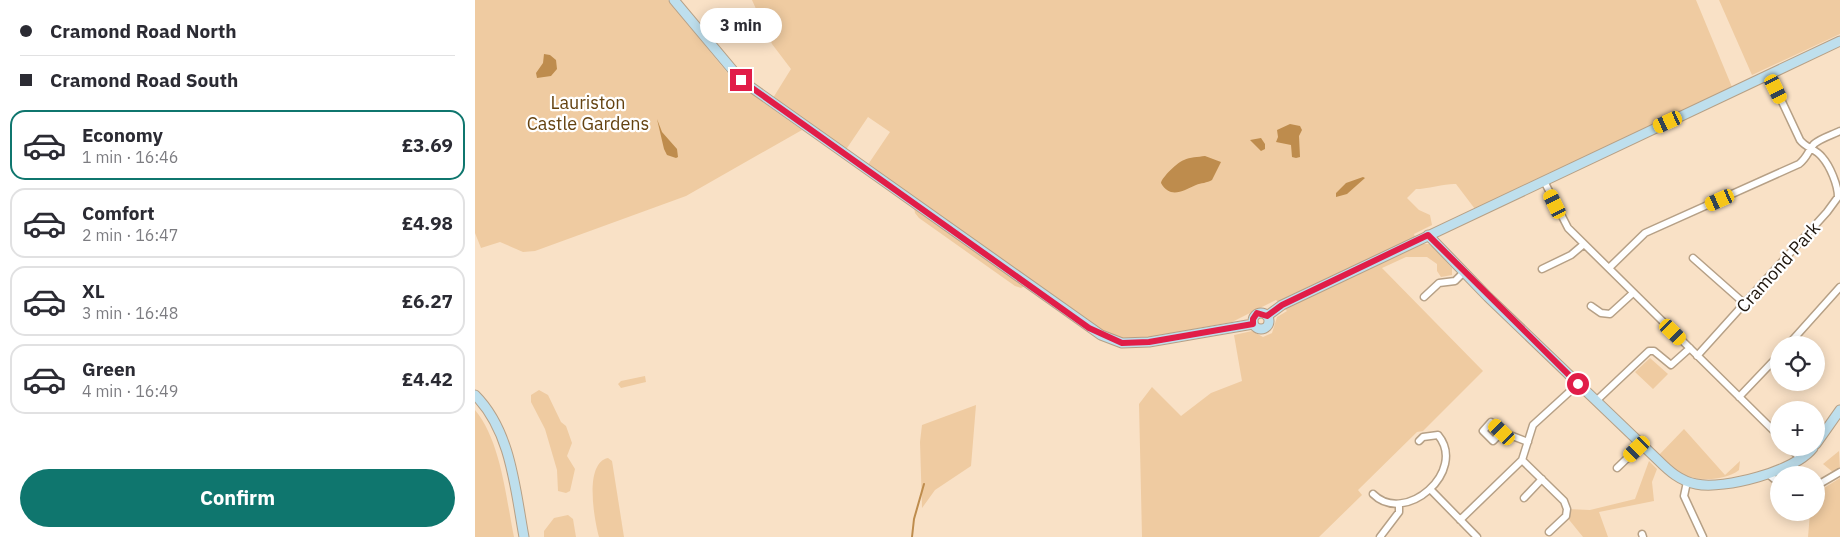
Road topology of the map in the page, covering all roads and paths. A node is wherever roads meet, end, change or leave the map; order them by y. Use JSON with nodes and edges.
{"nodes":[{"id":1,"x":674,"y":0,"type":"edge"},
{"id":2,"x":1840,"y":41,"type":"edge"},
{"id":3,"x":1769,"y":74,"type":"junction"},
{"id":4,"x":1840,"y":131,"type":"edge"},
{"id":5,"x":1811,"y":149,"type":"junction"},
{"id":6,"x":1544,"y":181,"type":"junction"},
{"id":7,"x":1428,"y":235,"type":"junction"},
{"id":8,"x":1584,"y":244,"type":"junction"},
{"id":9,"x":1693,"y":258,"type":"dead end"},
{"id":10,"x":1609,"y":268,"type":"junction"},
{"id":11,"x":1542,"y":269,"type":"dead end"},
{"id":12,"x":1464,"y":272,"type":"junction"},
{"id":13,"x":1840,"y":287,"type":"edge"},
{"id":14,"x":1633,"y":293,"type":"junction"},
{"id":15,"x":1424,"y":297,"type":"dead end"},
{"id":16,"x":1745,"y":304,"type":"junction"},
{"id":17,"x":1591,"y":306,"type":"dead end"},
{"id":18,"x":1796,"y":336,"type":"edge"},
{"id":19,"x":1690,"y":348,"type":"junction"},
{"id":20,"x":1697,"y":356,"type":"junction"},
{"id":21,"x":1770,"y":364,"type":"edge"},
{"id":22,"x":1578,"y":384,"type":"junction"},
{"id":23,"x":475,"y":395,"type":"edge"},
{"id":24,"x":1739,"y":397,"type":"junction"},
{"id":25,"x":1597,"y":401,"type":"junction"},
{"id":26,"x":1840,"y":410,"type":"edge"},
{"id":27,"x":1770,"y":427,"type":"edge"},
{"id":28,"x":1825,"y":431,"type":"edge"},
{"id":29,"x":1502,"y":432,"type":"dead end"},
{"id":30,"x":1419,"y":441,"type":"dead end"},
{"id":31,"x":1528,"y":442,"type":"junction"},
{"id":32,"x":1642,"y":444,"type":"junction"},
{"id":33,"x":1798,"y":456,"type":"edge"},
{"id":34,"x":1804,"y":456,"type":"edge"},
{"id":35,"x":1801,"y":459,"type":"junction"},
{"id":36,"x":1522,"y":460,"type":"junction"},
{"id":37,"x":1617,"y":468,"type":"dead end"},
{"id":38,"x":1840,"y":472,"type":"edge"},
{"id":39,"x":1769,"y":474,"type":"joint"},
{"id":40,"x":1542,"y":479,"type":"junction"},
{"id":41,"x":1825,"y":481,"type":"edge"},
{"id":42,"x":1687,"y":482,"type":"junction"},
{"id":43,"x":1430,"y":489,"type":"junction"},
{"id":44,"x":1373,"y":494,"type":"dead end"},
{"id":45,"x":1523,"y":498,"type":"dead end"},
{"id":46,"x":1399,"y":504,"type":"junction"},
{"id":47,"x":1460,"y":520,"type":"junction"},
{"id":48,"x":1549,"y":532,"type":"dead end"},
{"id":49,"x":524,"y":537,"type":"edge"},
{"id":50,"x":1380,"y":537,"type":"edge"},
{"id":51,"x":1477,"y":537,"type":"edge"},
{"id":52,"x":1703,"y":537,"type":"edge"}],
"edges":[{"from":1,"to":7,"type":"street"},
{"from":2,"to":3,"type":"street"},
{"from":3,"to":5,"type":"street","name":"Cramond Park"},
{"from":3,"to":6,"type":"street"},
{"from":4,"to":5,"type":"street"},
{"from":5,"to":10,"type":"street"},
{"from":5,"to":16,"type":"street","name":"Cramond Park"},
{"from":6,"to":7,"type":"street"},
{"from":6,"to":8,"type":"street"},
{"from":7,"to":12,"type":"street"},
{"from":8,"to":10,"type":"street"},
{"from":8,"to":11,"type":"street"},
{"from":9,"to":16,"type":"street"},
{"from":10,"to":14,"type":"street"},
{"from":12,"to":15,"type":"street"},
{"from":12,"to":22,"type":"street"},
{"from":13,"to":18,"type":"street"},
{"from":14,"to":17,"type":"street"},
{"from":14,"to":19,"type":"street"},
{"from":16,"to":20,"type":"street","name":"Cramond Park"},
{"from":19,"to":20,"type":"street"},
{"from":19,"to":25,"type":"street"},
{"from":20,"to":24,"type":"street"},
{"from":21,"to":24,"type":"street"},
{"from":22,"to":25,"type":"street"},
{"from":22,"to":31,"type":"street"},
{"from":23,"to":49,"type":"street"},
{"from":24,"to":27,"type":"street"},
{"from":25,"to":32,"type":"street"},
{"from":26,"to":28,"type":"street"},
{"from":29,"to":31,"type":"street"},
{"from":30,"to":43,"type":"street"},
{"from":31,"to":36,"type":"street"},
{"from":32,"to":37,"type":"street"},
{"from":32,"to":42,"type":"street"},
{"from":33,"to":35,"type":"street"},
{"from":34,"to":35,"type":"street"},
{"from":35,"to":39,"type":"street"},
{"from":36,"to":40,"type":"street"},
{"from":36,"to":47,"type":"street"},
{"from":38,"to":41,"type":"street"},
{"from":39,"to":42,"type":"street"},
{"from":40,"to":45,"type":"street"},
{"from":40,"to":48,"type":"street"},
{"from":42,"to":52,"type":"street"},
{"from":43,"to":46,"type":"street"},
{"from":43,"to":47,"type":"street"},
{"from":44,"to":46,"type":"street"},
{"from":46,"to":50,"type":"street"},
{"from":47,"to":51,"type":"street"}]}
